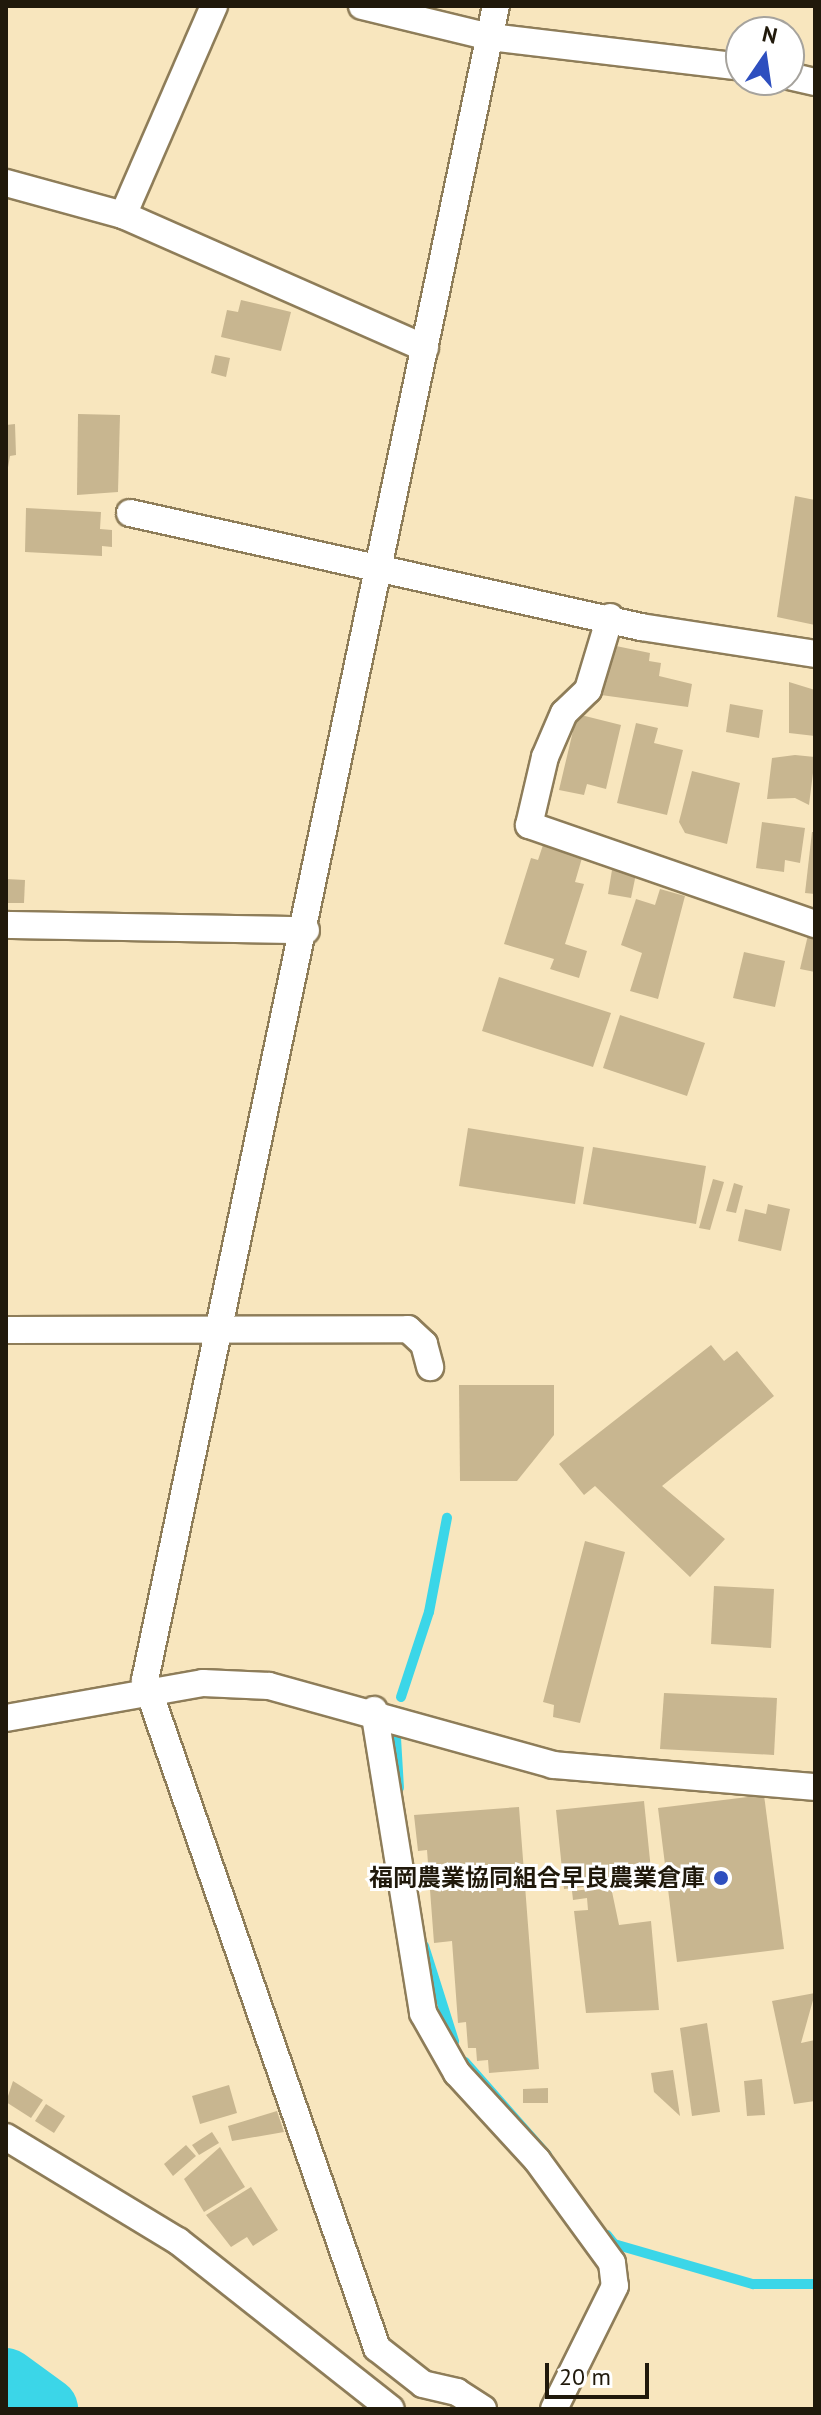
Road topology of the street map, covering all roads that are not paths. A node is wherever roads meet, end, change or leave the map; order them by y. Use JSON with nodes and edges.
{"nodes":[{"id":1,"x":214,"y":6,"type":"edge"},
{"id":2,"x":362,"y":6,"type":"edge"},
{"id":3,"x":496,"y":6,"type":"edge"},
{"id":4,"x":490,"y":37,"type":"junction"},
{"id":5,"x":725,"y":65,"type":"edge"},
{"id":6,"x":6,"y":183,"type":"edge"},
{"id":7,"x":123,"y":215,"type":"junction"},
{"id":8,"x":425,"y":348,"type":"junction"},
{"id":9,"x":130,"y":513,"type":"dead end"},
{"id":10,"x":380,"y":568,"type":"junction"},
{"id":11,"x":610,"y":617,"type":"junction"},
{"id":12,"x":815,"y":654,"type":"edge"},
{"id":13,"x":815,"y":924,"type":"edge"},
{"id":14,"x":6,"y":925,"type":"edge"},
{"id":15,"x":306,"y":930,"type":"junction"},
{"id":16,"x":219,"y":1328,"type":"junction"},
{"id":17,"x":6,"y":1330,"type":"edge"},
{"id":18,"x":430,"y":1367,"type":"dead end"},
{"id":19,"x":150,"y":1692,"type":"junction"},
{"id":20,"x":374,"y":1710,"type":"junction"},
{"id":21,"x":6,"y":1718,"type":"edge"},
{"id":22,"x":815,"y":1787,"type":"edge"},
{"id":23,"x":6,"y":2137,"type":"edge"},
{"id":24,"x":391,"y":2409,"type":"edge"},
{"id":25,"x":483,"y":2409,"type":"edge"},
{"id":26,"x":554,"y":2409,"type":"edge"}],
"edges":[{"from":1,"to":7,"type":"street"},
{"from":2,"to":4,"type":"street"},
{"from":3,"to":4,"type":"street"},
{"from":4,"to":5,"type":"street"},
{"from":4,"to":8,"type":"street"},
{"from":6,"to":7,"type":"street"},
{"from":7,"to":8,"type":"street"},
{"from":8,"to":10,"type":"street"},
{"from":9,"to":10,"type":"street"},
{"from":10,"to":11,"type":"street"},
{"from":10,"to":15,"type":"street"},
{"from":11,"to":12,"type":"street"},
{"from":11,"to":13,"type":"street"},
{"from":14,"to":15,"type":"street"},
{"from":15,"to":16,"type":"street"},
{"from":16,"to":17,"type":"street"},
{"from":16,"to":18,"type":"street"},
{"from":16,"to":19,"type":"street"},
{"from":19,"to":20,"type":"street"},
{"from":19,"to":21,"type":"street"},
{"from":19,"to":25,"type":"street"},
{"from":20,"to":22,"type":"street"},
{"from":20,"to":26,"type":"street"},
{"from":23,"to":24,"type":"street"}]}
